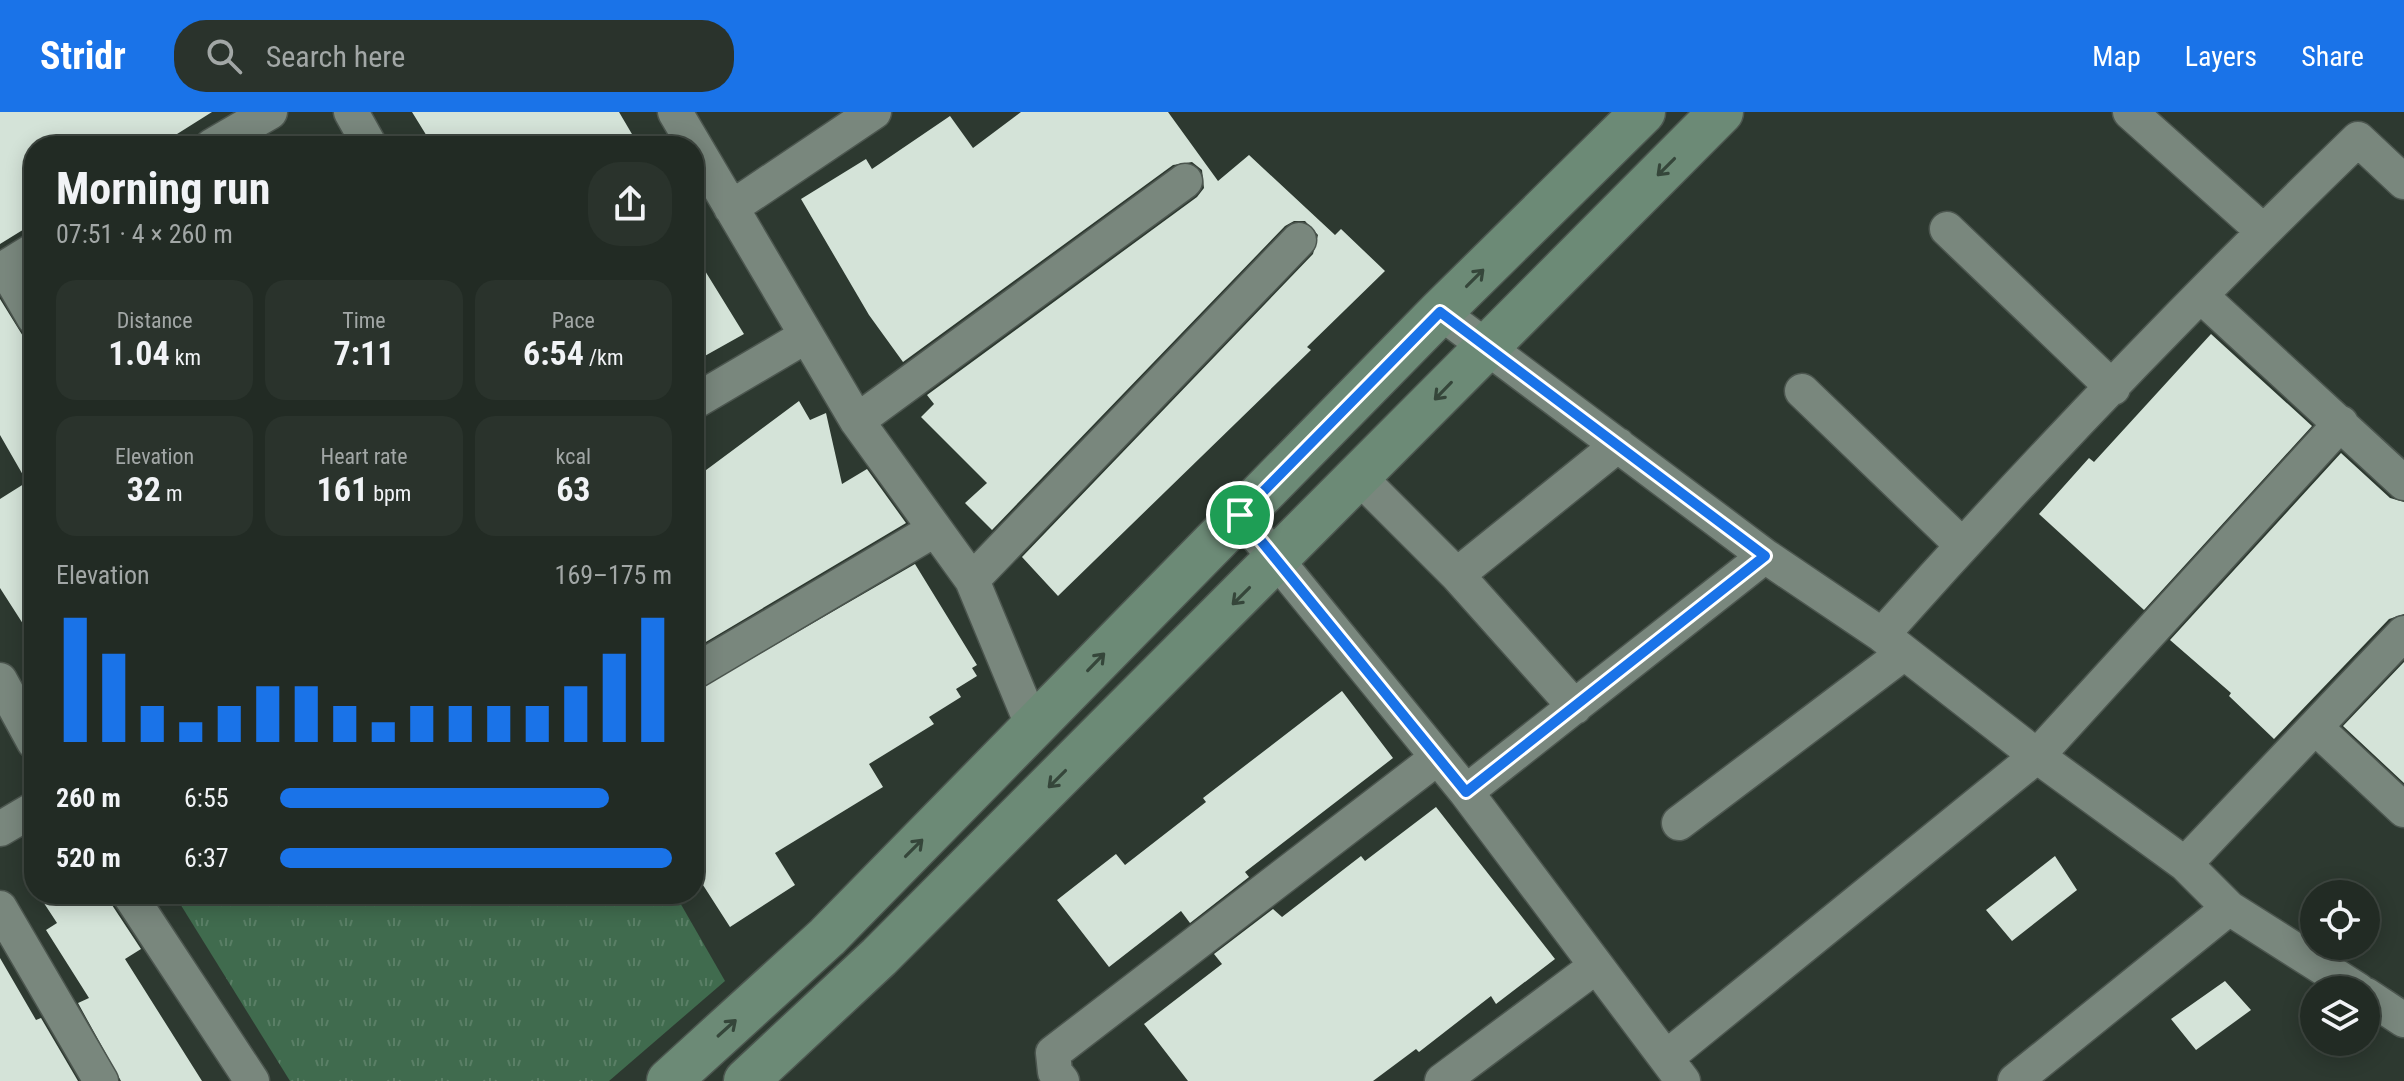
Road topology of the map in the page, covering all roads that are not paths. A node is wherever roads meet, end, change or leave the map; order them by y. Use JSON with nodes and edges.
{"nodes":[{"id":1,"x":270,"y":112,"type":"edge"},
{"id":2,"x":351,"y":112,"type":"edge"},
{"id":3,"x":675,"y":112,"type":"edge"},
{"id":4,"x":874,"y":112,"type":"edge"},
{"id":5,"x":1643,"y":112,"type":"edge"},
{"id":6,"x":1721,"y":112,"type":"edge"},
{"id":7,"x":2130,"y":112,"type":"edge"},
{"id":8,"x":229,"y":136,"type":"edge"},
{"id":9,"x":364,"y":136,"type":"edge"},
{"id":10,"x":689,"y":136,"type":"edge"},
{"id":11,"x":704,"y":162,"type":"edge"},
{"id":12,"x":1185,"y":181,"type":"dead end"},
{"id":13,"x":2404,"y":182,"type":"edge"},
{"id":14,"x":731,"y":208,"type":"junction"},
{"id":15,"x":1947,"y":229,"type":"dead end"},
{"id":16,"x":2263,"y":231,"type":"junction"},
{"id":17,"x":1299,"y":240,"type":"dead end"},
{"id":18,"x":24,"y":256,"type":"edge"},
{"id":19,"x":2,"y":269,"type":"edge"},
{"id":20,"x":2201,"y":296,"type":"junction"},
{"id":21,"x":24,"y":303,"type":"edge"},
{"id":22,"x":1440,"y":312,"type":"junction"},
{"id":23,"x":806,"y":336,"type":"junction"},
{"id":24,"x":1487,"y":347,"type":"junction"},
{"id":25,"x":2113,"y":388,"type":"junction"},
{"id":26,"x":1802,"y":391,"type":"dead end"},
{"id":27,"x":704,"y":396,"type":"edge"},
{"id":28,"x":857,"y":421,"type":"junction"},
{"id":29,"x":2341,"y":423,"type":"junction"},
{"id":30,"x":1618,"y":445,"type":"junction"},
{"id":31,"x":1359,"y":477,"type":"junction"},
{"id":32,"x":2404,"y":483,"type":"edge"},
{"id":33,"x":1240,"y":515,"type":"junction"},
{"id":34,"x":934,"y":530,"type":"junction"},
{"id":35,"x":1962,"y":545,"type":"junction"},
{"id":36,"x":1765,"y":556,"type":"junction"},
{"id":37,"x":1275,"y":562,"type":"junction"},
{"id":38,"x":1457,"y":575,"type":"junction"},
{"id":39,"x":972,"y":580,"type":"junction"},
{"id":40,"x":2404,"y":633,"type":"edge"},
{"id":41,"x":1893,"y":644,"type":"junction"},
{"id":42,"x":704,"y":666,"type":"edge"},
{"id":43,"x":0,"y":680,"type":"edge"},
{"id":44,"x":1575,"y":707,"type":"junction"},
{"id":45,"x":24,"y":724,"type":"edge"},
{"id":46,"x":1033,"y":727,"type":"junction"},
{"id":47,"x":2316,"y":728,"type":"junction"},
{"id":48,"x":2037,"y":756,"type":"junction"},
{"id":49,"x":1437,"y":758,"type":"junction"},
{"id":50,"x":1466,"y":792,"type":"junction"},
{"id":51,"x":2404,"y":810,"type":"edge"},
{"id":52,"x":24,"y":815,"type":"edge"},
{"id":53,"x":1679,"y":823,"type":"dead end"},
{"id":54,"x":0,"y":829,"type":"edge"},
{"id":55,"x":2185,"y":864,"type":"junction"},
{"id":56,"x":136,"y":904,"type":"edge"},
{"id":57,"x":0,"y":908,"type":"edge"},
{"id":58,"x":2229,"y":908,"type":"junction"},
{"id":59,"x":1595,"y":967,"type":"junction"},
{"id":60,"x":2336,"y":976,"type":"edge"},
{"id":61,"x":2380,"y":1004,"type":"edge"},
{"id":62,"x":2404,"y":1020,"type":"edge"},
{"id":63,"x":1675,"y":1069,"type":"edge"},
{"id":64,"x":1053,"y":1078,"type":"edge"},
{"id":65,"x":101,"y":1081,"type":"edge"},
{"id":66,"x":252,"y":1081,"type":"edge"},
{"id":67,"x":669,"y":1081,"type":"edge"},
{"id":68,"x":746,"y":1081,"type":"edge"},
{"id":69,"x":1442,"y":1081,"type":"edge"},
{"id":70,"x":2015,"y":1081,"type":"edge"}],
"edges":[{"from":1,"to":8,"type":"street"},
{"from":2,"to":9,"type":"street"},
{"from":3,"to":10,"type":"street"},
{"from":4,"to":14,"type":"street"},
{"from":22,"to":5,"type":"street","one_way":true},
{"from":6,"to":24,"type":"street","one_way":true},
{"from":7,"to":16,"type":"street"},
{"from":11,"to":14,"type":"street"},
{"from":12,"to":28,"type":"street"},
{"from":13,"to":16,"type":"street"},
{"from":14,"to":23,"type":"street"},
{"from":15,"to":25,"type":"street"},
{"from":16,"to":20,"type":"street"},
{"from":17,"to":39,"type":"street"},
{"from":18,"to":19,"type":"street"},
{"from":19,"to":21,"type":"street"},
{"from":20,"to":25,"type":"street"},
{"from":20,"to":29,"type":"street"},
{"from":22,"to":24,"type":"street"},
{"from":22,"to":33,"type":"street"},
{"from":23,"to":27,"type":"street"},
{"from":23,"to":28,"type":"street"},
{"from":24,"to":30,"type":"street"},
{"from":24,"to":31,"type":"street","one_way":true},
{"from":25,"to":35,"type":"street"},
{"from":26,"to":35,"type":"street"},
{"from":28,"to":34,"type":"street"},
{"from":29,"to":32,"type":"street"},
{"from":29,"to":48,"type":"street"},
{"from":30,"to":36,"type":"street"},
{"from":30,"to":38,"type":"street"},
{"from":31,"to":37,"type":"street"},
{"from":31,"to":38,"type":"street"},
{"from":33,"to":37,"type":"street"},
{"from":46,"to":33,"type":"street","one_way":true},
{"from":34,"to":39,"type":"street"},
{"from":34,"to":42,"type":"street"},
{"from":35,"to":41,"type":"street"},
{"from":36,"to":41,"type":"street"},
{"from":36,"to":44,"type":"street"},
{"from":37,"to":49,"type":"street"},
{"from":37,"to":68,"type":"street","one_way":true},
{"from":38,"to":44,"type":"street"},
{"from":39,"to":46,"type":"street"},
{"from":40,"to":47,"type":"street"},
{"from":41,"to":48,"type":"street"},
{"from":41,"to":53,"type":"street"},
{"from":43,"to":45,"type":"street"},
{"from":44,"to":50,"type":"street"},
{"from":67,"to":46,"type":"street","one_way":true},
{"from":47,"to":51,"type":"street"},
{"from":47,"to":55,"type":"street"},
{"from":48,"to":55,"type":"street"},
{"from":48,"to":63,"type":"street"},
{"from":49,"to":50,"type":"street"},
{"from":49,"to":64,"type":"street"},
{"from":50,"to":59,"type":"street"},
{"from":52,"to":54,"type":"street"},
{"from":55,"to":58,"type":"street"},
{"from":56,"to":66,"type":"street"},
{"from":57,"to":65,"type":"street"},
{"from":58,"to":60,"type":"street"},
{"from":58,"to":70,"type":"street"},
{"from":59,"to":63,"type":"street"},
{"from":59,"to":69,"type":"street"},
{"from":61,"to":62,"type":"street"}]}
